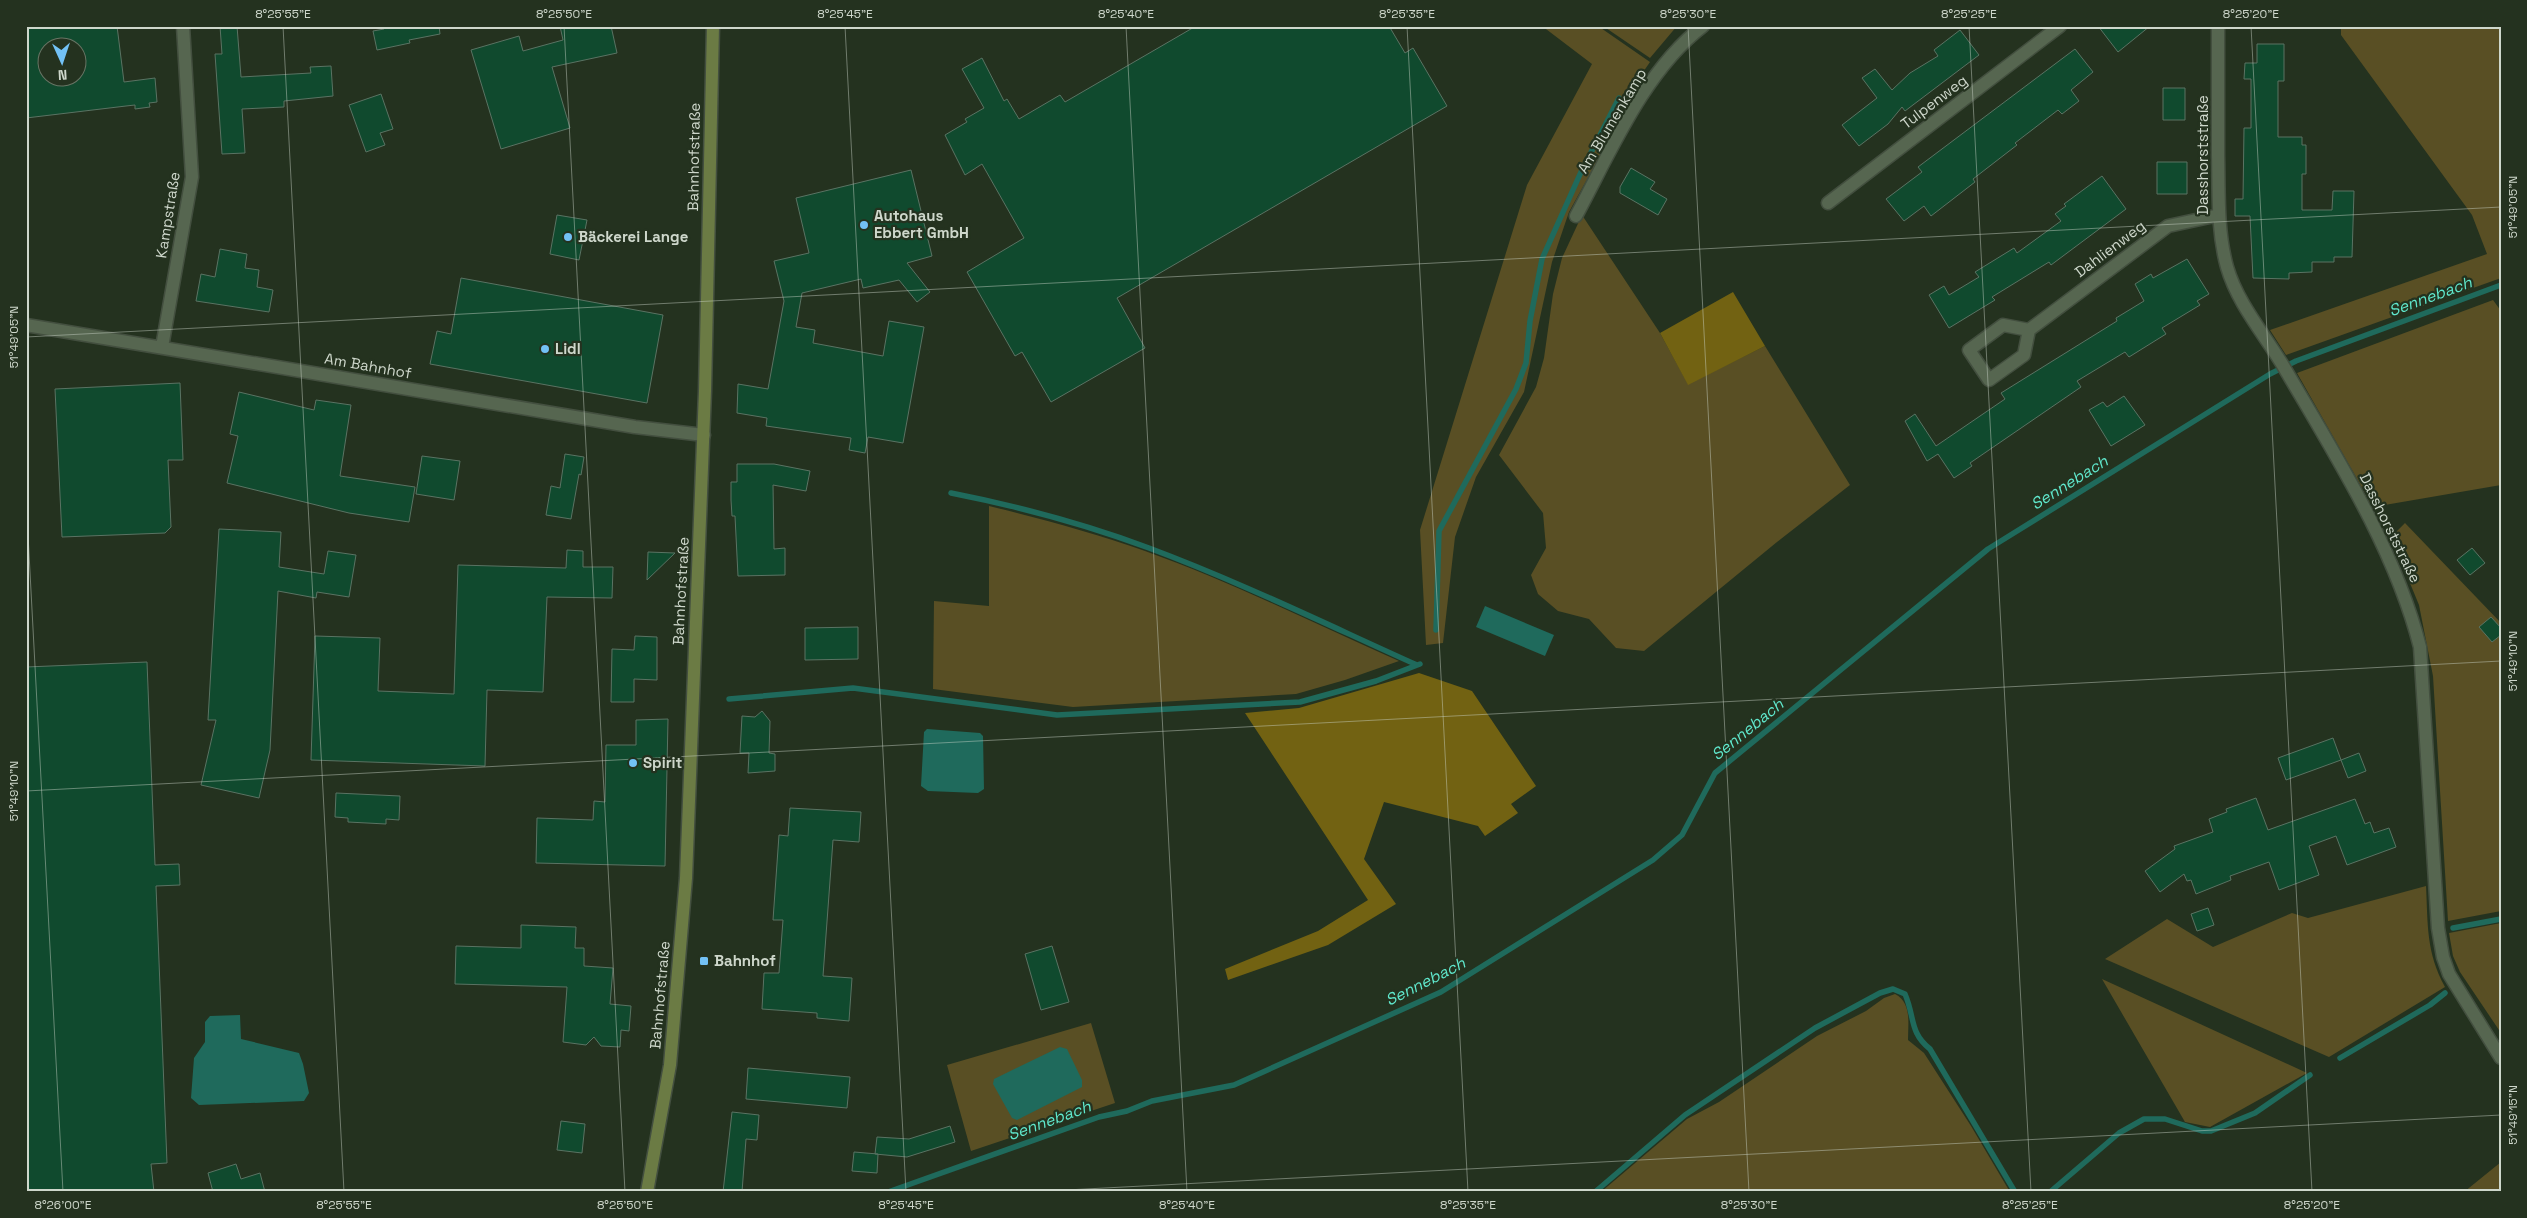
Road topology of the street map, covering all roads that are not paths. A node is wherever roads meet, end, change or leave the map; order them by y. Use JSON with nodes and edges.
{"nodes":[{"id":1,"x":184,"y":26,"type":"edge"},
{"id":2,"x":713,"y":26,"type":"edge"},
{"id":3,"x":1703,"y":26,"type":"edge"},
{"id":4,"x":2060,"y":26,"type":"edge"},
{"id":5,"x":2218,"y":26,"type":"edge"},
{"id":6,"x":1828,"y":203,"type":"dead end"},
{"id":7,"x":2219,"y":215,"type":"junction"},
{"id":8,"x":1576,"y":216,"type":"dead end"},
{"id":9,"x":26,"y":325,"type":"edge"},
{"id":10,"x":2030,"y":330,"type":"junction"},
{"id":11,"x":162,"y":347,"type":"junction"},
{"id":12,"x":704,"y":435,"type":"junction"},
{"id":13,"x":2501,"y":1058,"type":"edge"},
{"id":14,"x":648,"y":1192,"type":"edge"}],
"edges":[{"from":1,"to":11,"type":"street","name":"Kampstraße"},
{"from":2,"to":12,"type":"main road","name":"Bahnhofstraße"},
{"from":3,"to":8,"type":"street","name":"Am Blumenkamp"},
{"from":4,"to":6,"type":"street","name":"Tulpenweg"},
{"from":5,"to":7,"type":"street","name":"Dasshorststraße"},
{"from":7,"to":10,"type":"street","name":"Dahlienweg"},
{"from":7,"to":13,"type":"street","name":"Dasshorststraße"},
{"from":9,"to":11,"type":"street","name":"Am Bahnhof"},
{"from":10,"to":10,"type":"street"},
{"from":11,"to":12,"type":"street","name":"Am Bahnhof"},
{"from":12,"to":14,"type":"main road","name":"Bahnhofstraße"}]}
